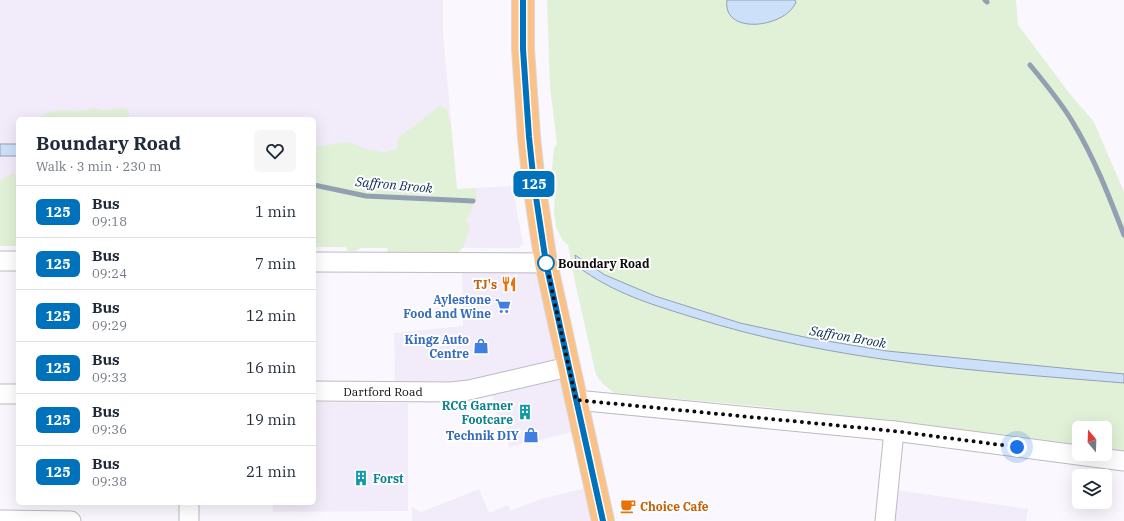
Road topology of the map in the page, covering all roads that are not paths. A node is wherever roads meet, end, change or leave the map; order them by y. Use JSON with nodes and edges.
{"nodes":[{"id":1,"x":523,"y":0,"type":"edge"},
{"id":2,"x":0,"y":261,"type":"edge"},
{"id":3,"x":16,"y":261,"type":"edge"},
{"id":4,"x":316,"y":262,"type":"edge"},
{"id":5,"x":546,"y":263,"type":"junction"},
{"id":6,"x":568,"y":367,"type":"junction"},
{"id":7,"x":316,"y":391,"type":"edge"},
{"id":8,"x":0,"y":394,"type":"edge"},
{"id":9,"x":16,"y":394,"type":"edge"},
{"id":10,"x":576,"y":400,"type":"junction"},
{"id":11,"x":894,"y":431,"type":"junction"},
{"id":12,"x":1124,"y":461,"type":"edge"},
{"id":13,"x":189,"y":505,"type":"edge"},
{"id":14,"x":0,"y":520,"type":"edge"},
{"id":15,"x":71,"y":521,"type":"edge"},
{"id":16,"x":189,"y":521,"type":"edge"},
{"id":17,"x":603,"y":521,"type":"edge"},
{"id":18,"x":885,"y":521,"type":"edge"}],
"edges":[{"from":1,"to":5,"type":"main road"},
{"from":2,"to":3,"type":"street"},
{"from":4,"to":5,"type":"street"},
{"from":5,"to":6,"type":"main road"},
{"from":6,"to":7,"type":"street","name":"Dartford Road"},
{"from":6,"to":10,"type":"main road"},
{"from":8,"to":9,"type":"street"},
{"from":10,"to":11,"type":"street"},
{"from":10,"to":17,"type":"main road"},
{"from":11,"to":12,"type":"street"},
{"from":11,"to":18,"type":"street"},
{"from":13,"to":16,"type":"street"},
{"from":14,"to":15,"type":"street"}]}
